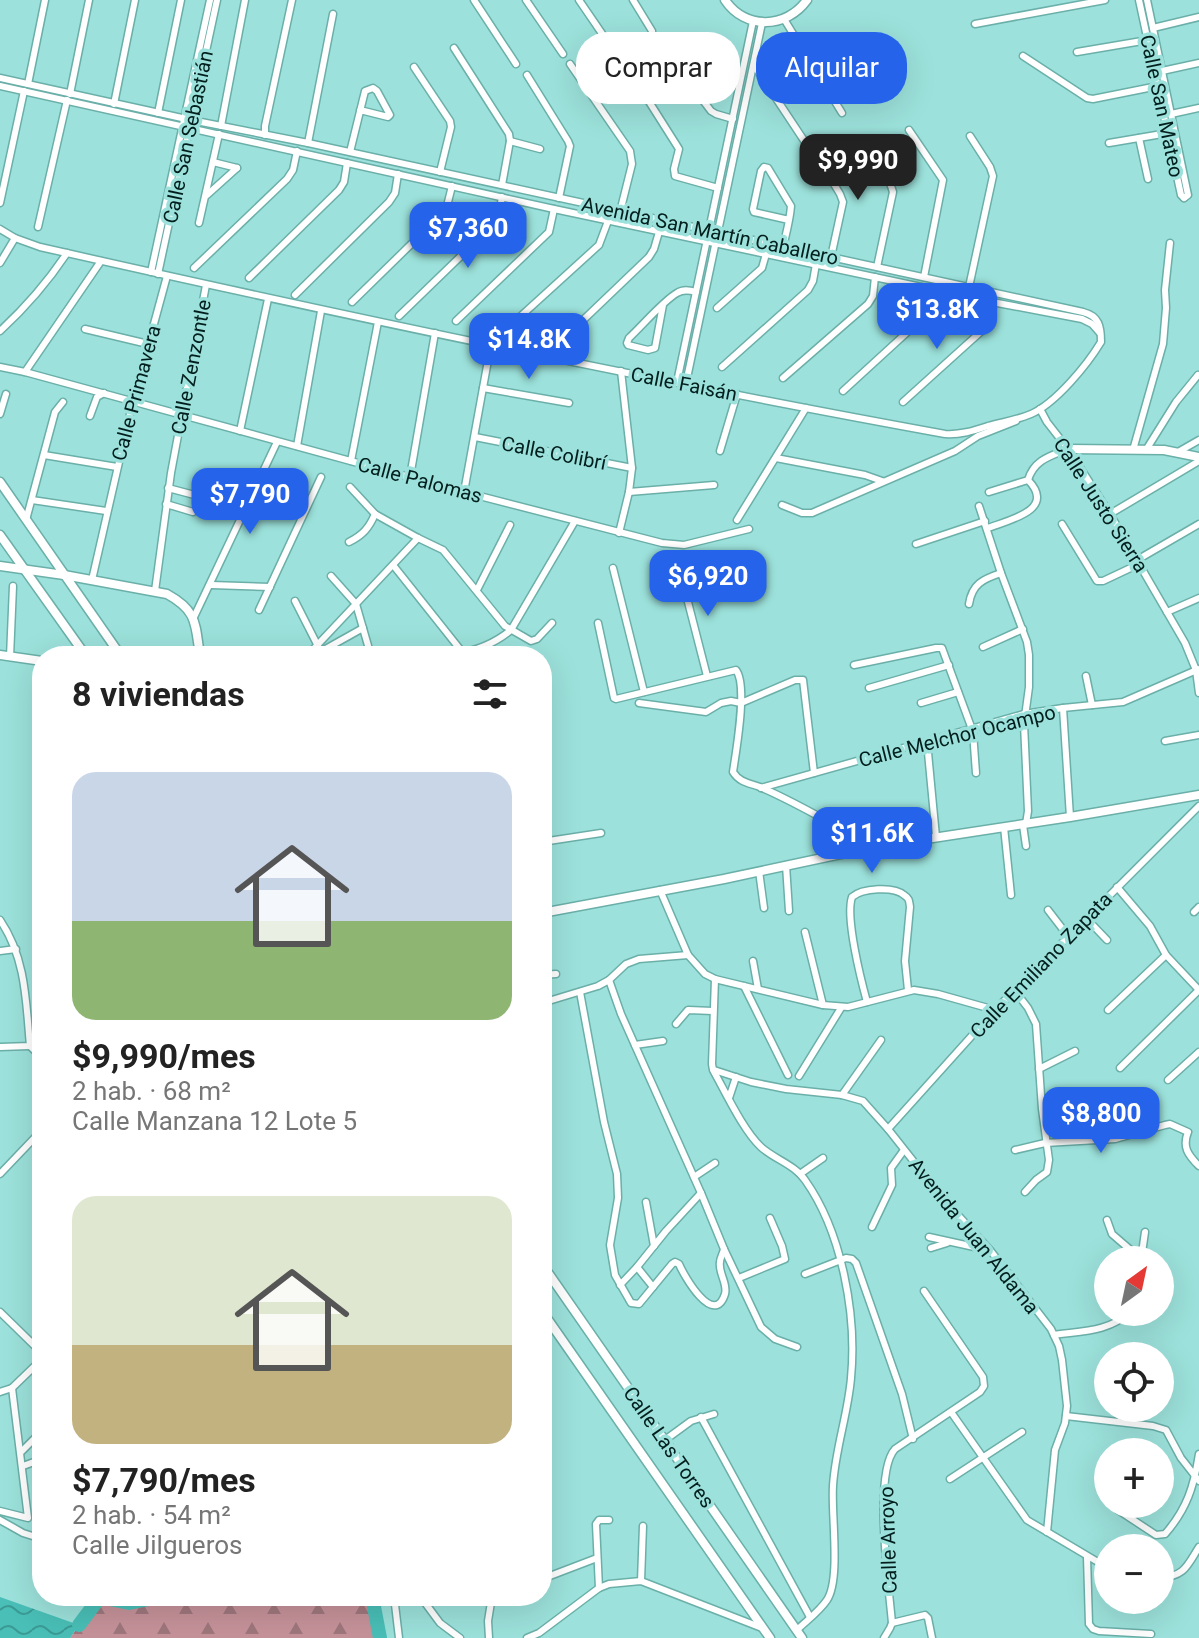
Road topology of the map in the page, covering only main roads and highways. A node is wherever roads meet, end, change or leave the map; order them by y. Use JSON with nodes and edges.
{"nodes":[{"id":1,"x":725,"y":0,"type":"edge"},
{"id":2,"x":807,"y":0,"type":"edge"},
{"id":3,"x":1068,"y":449,"type":"road end"},
{"id":4,"x":1199,"y":459,"type":"edge"},
{"id":5,"x":0,"y":482,"type":"edge"},
{"id":6,"x":0,"y":535,"type":"edge"},
{"id":7,"x":0,"y":566,"type":"edge"},
{"id":8,"x":24,"y":570,"type":"junction"},
{"id":9,"x":64,"y":575,"type":"junction"},
{"id":10,"x":79,"y":646,"type":"edge"},
{"id":11,"x":114,"y":646,"type":"edge"},
{"id":12,"x":198,"y":646,"type":"edge"},
{"id":13,"x":5,"y":656,"type":"edge"},
{"id":14,"x":32,"y":660,"type":"edge"},
{"id":15,"x":1199,"y":795,"type":"edge"},
{"id":16,"x":552,"y":911,"type":"edge"},
{"id":17,"x":552,"y":1278,"type":"edge"},
{"id":18,"x":552,"y":1325,"type":"edge"},
{"id":19,"x":799,"y":1634,"type":"edge"},
{"id":20,"x":770,"y":1638,"type":"edge"}],
"edges":[{"from":1,"to":2,"type":"main road"},
{"from":3,"to":4,"type":"main road"},
{"from":5,"to":9,"type":"main road"},
{"from":6,"to":8,"type":"main road"},
{"from":7,"to":8,"type":"main road"},
{"from":8,"to":9,"type":"main road"},
{"from":8,"to":10,"type":"main road"},
{"from":9,"to":11,"type":"main road"},
{"from":9,"to":12,"type":"main road"},
{"from":13,"to":14,"type":"main road"},
{"from":15,"to":16,"type":"main road"},
{"from":17,"to":19,"type":"main road","name":"Calle Las Torres"},
{"from":18,"to":20,"type":"main road","name":"Calle Las Torres"}]}
